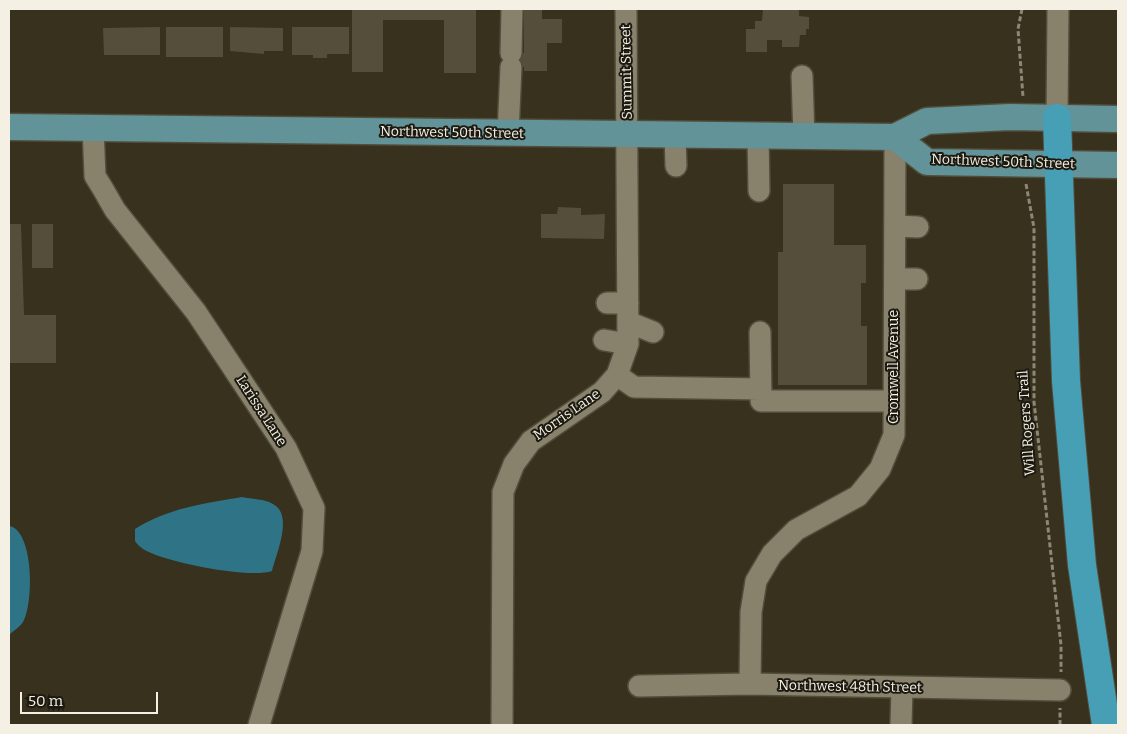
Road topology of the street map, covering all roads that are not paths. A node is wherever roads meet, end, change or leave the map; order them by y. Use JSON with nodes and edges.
{"nodes":[{"id":1,"x":512,"y":9,"type":"edge"},
{"id":2,"x":626,"y":9,"type":"edge"},
{"id":3,"x":1058,"y":9,"type":"edge"},
{"id":4,"x":802,"y":76,"type":"dead end"},
{"id":5,"x":1057,"y":118,"type":"junction"},
{"id":6,"x":1118,"y":119,"type":"edge"},
{"id":7,"x":9,"y":127,"type":"edge"},
{"id":8,"x":93,"y":128,"type":"junction"},
{"id":9,"x":508,"y":134,"type":"junction"},
{"id":10,"x":628,"y":135,"type":"junction"},
{"id":11,"x":675,"y":136,"type":"junction"},
{"id":12,"x":758,"y":136,"type":"junction"},
{"id":13,"x":804,"y":137,"type":"junction"},
{"id":14,"x":895,"y":137,"type":"junction"},
{"id":15,"x":1058,"y":164,"type":"junction"},
{"id":16,"x":1117,"y":165,"type":"edge"},
{"id":17,"x":676,"y":166,"type":"dead end"},
{"id":18,"x":759,"y":192,"type":"dead end"},
{"id":19,"x":895,"y":226,"type":"junction"},
{"id":20,"x":918,"y":227,"type":"dead end"},
{"id":21,"x":894,"y":280,"type":"junction"},
{"id":22,"x":918,"y":280,"type":"dead end"},
{"id":23,"x":606,"y":303,"type":"dead end"},
{"id":24,"x":628,"y":312,"type":"junction"},
{"id":25,"x":653,"y":332,"type":"dead end"},
{"id":26,"x":760,"y":332,"type":"dead end"},
{"id":27,"x":604,"y":340,"type":"dead end"},
{"id":28,"x":628,"y":344,"type":"junction"},
{"id":29,"x":618,"y":375,"type":"junction"},
{"id":30,"x":761,"y":388,"type":"junction"},
{"id":31,"x":894,"y":401,"type":"junction"},
{"id":32,"x":750,"y":684,"type":"junction"},
{"id":33,"x":639,"y":686,"type":"dead end"},
{"id":34,"x":902,"y":688,"type":"junction"},
{"id":35,"x":1060,"y":690,"type":"dead end"},
{"id":36,"x":259,"y":725,"type":"edge"},
{"id":37,"x":502,"y":725,"type":"edge"},
{"id":38,"x":901,"y":725,"type":"edge"},
{"id":39,"x":1106,"y":725,"type":"edge"}],
"edges":[{"from":1,"to":9,"type":"street"},
{"from":2,"to":10,"type":"street","name":"Summit Street"},
{"from":3,"to":5,"type":"street"},
{"from":4,"to":13,"type":"street"},
{"from":5,"to":6,"type":"main road","name":"Northwest 50th Street"},
{"from":5,"to":14,"type":"main road","name":"Northwest 50th Street"},
{"from":5,"to":15,"type":"highway"},
{"from":7,"to":8,"type":"main road","name":"Northwest 50th Street"},
{"from":8,"to":9,"type":"main road","name":"Northwest 50th Street"},
{"from":8,"to":36,"type":"street","name":"Larissa Lane"},
{"from":9,"to":10,"type":"main road","name":"Northwest 50th Street"},
{"from":10,"to":11,"type":"main road","name":"Northwest 50th Street"},
{"from":10,"to":24,"type":"street","name":"Morris Lane"},
{"from":11,"to":12,"type":"main road","name":"Northwest 50th Street"},
{"from":11,"to":17,"type":"street"},
{"from":12,"to":13,"type":"main road","name":"Northwest 50th Street"},
{"from":12,"to":18,"type":"street"},
{"from":13,"to":14,"type":"main road","name":"Northwest 50th Street"},
{"from":14,"to":15,"type":"main road","name":"Northwest 50th Street"},
{"from":14,"to":19,"type":"street","name":"Cromwell Avenue"},
{"from":15,"to":16,"type":"main road","name":"Northwest 50th Street"},
{"from":15,"to":39,"type":"highway"},
{"from":19,"to":20,"type":"street"},
{"from":19,"to":21,"type":"street","name":"Cromwell Avenue"},
{"from":21,"to":22,"type":"street"},
{"from":21,"to":31,"type":"street","name":"Cromwell Avenue"},
{"from":23,"to":24,"type":"street"},
{"from":24,"to":25,"type":"street"},
{"from":24,"to":28,"type":"street","name":"Morris Lane"},
{"from":26,"to":30,"type":"street"},
{"from":27,"to":28,"type":"street"},
{"from":28,"to":29,"type":"street","name":"Morris Lane"},
{"from":29,"to":30,"type":"street"},
{"from":29,"to":37,"type":"street","name":"Morris Lane"},
{"from":30,"to":31,"type":"street"},
{"from":31,"to":32,"type":"street","name":"Cromwell Avenue"},
{"from":32,"to":33,"type":"street","name":"Northwest 48th Street"},
{"from":32,"to":34,"type":"street","name":"Northwest 48th Street"},
{"from":34,"to":35,"type":"street","name":"Northwest 48th Street"},
{"from":34,"to":38,"type":"street"}]}
